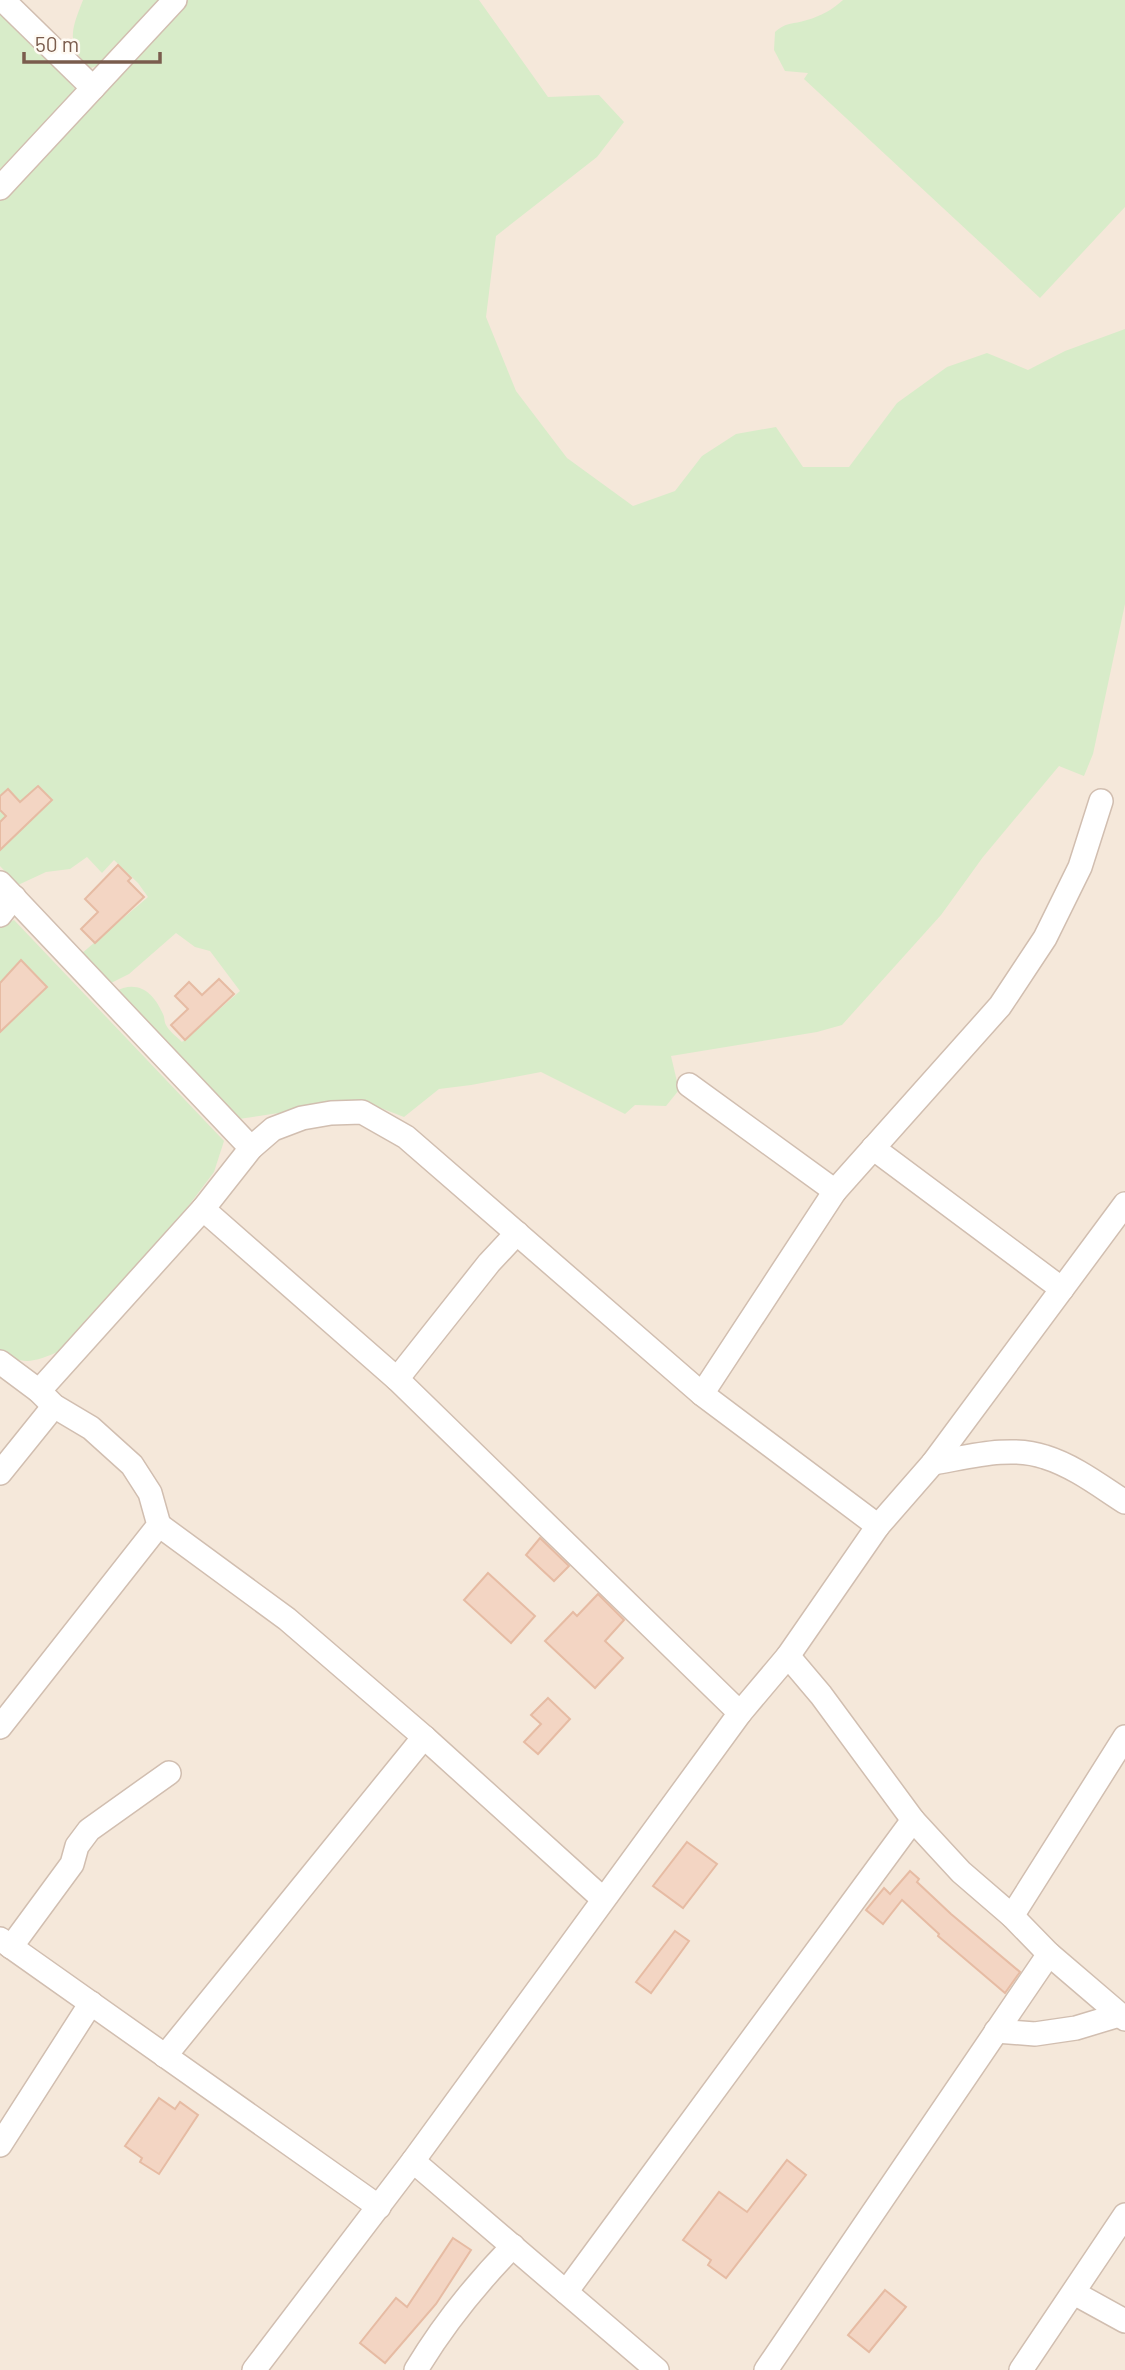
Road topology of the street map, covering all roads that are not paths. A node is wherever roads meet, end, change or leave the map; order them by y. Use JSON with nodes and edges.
{"nodes":[{"id":1,"x":3,"y":0,"type":"edge"},
{"id":2,"x":175,"y":0,"type":"edge"},
{"id":3,"x":93,"y":88,"type":"junction"},
{"id":4,"x":0,"y":188,"type":"edge"},
{"id":5,"x":1101,"y":800,"type":"dead end"},
{"id":6,"x":5,"y":898,"type":"edge"},
{"id":7,"x":689,"y":1086,"type":"dead end"},
{"id":8,"x":251,"y":1148,"type":"junction"},
{"id":9,"x":873,"y":1148,"type":"junction"},
{"id":10,"x":835,"y":1191,"type":"junction"},
{"id":11,"x":1125,"y":1204,"type":"edge"},
{"id":12,"x":203,"y":1209,"type":"junction"},
{"id":13,"x":516,"y":1233,"type":"junction"},
{"id":14,"x":1062,"y":1289,"type":"junction"},
{"id":15,"x":0,"y":1362,"type":"edge"},
{"id":16,"x":397,"y":1379,"type":"junction"},
{"id":17,"x":702,"y":1394,"type":"junction"},
{"id":18,"x":46,"y":1398,"type":"junction"},
{"id":19,"x":933,"y":1463,"type":"junction"},
{"id":20,"x":0,"y":1472,"type":"edge"},
{"id":21,"x":1125,"y":1502,"type":"edge"},
{"id":22,"x":159,"y":1525,"type":"junction"},
{"id":23,"x":878,"y":1527,"type":"junction"},
{"id":24,"x":788,"y":1656,"type":"junction"},
{"id":25,"x":740,"y":1713,"type":"junction"},
{"id":26,"x":0,"y":1727,"type":"edge"},
{"id":27,"x":424,"y":1737,"type":"junction"},
{"id":28,"x":1125,"y":1737,"type":"edge"},
{"id":29,"x":169,"y":1773,"type":"dead end"},
{"id":30,"x":913,"y":1820,"type":"junction"},
{"id":31,"x":603,"y":1899,"type":"junction"},
{"id":32,"x":1012,"y":1916,"type":"junction"},
{"id":33,"x":5,"y":1943,"type":"edge"},
{"id":34,"x":1049,"y":1954,"type":"junction"},
{"id":35,"x":91,"y":2003,"type":"junction"},
{"id":36,"x":1122,"y":2017,"type":"edge"},
{"id":37,"x":996,"y":2031,"type":"junction"},
{"id":38,"x":165,"y":2056,"type":"junction"},
{"id":39,"x":0,"y":2146,"type":"edge"},
{"id":40,"x":414,"y":2161,"type":"junction"},
{"id":41,"x":379,"y":2207,"type":"junction"},
{"id":42,"x":1125,"y":2215,"type":"edge"},
{"id":43,"x":513,"y":2246,"type":"junction"},
{"id":44,"x":566,"y":2292,"type":"junction"},
{"id":45,"x":1074,"y":2293,"type":"junction"},
{"id":46,"x":1125,"y":2321,"type":"edge"},
{"id":47,"x":254,"y":2370,"type":"edge"},
{"id":48,"x":416,"y":2370,"type":"edge"},
{"id":49,"x":657,"y":2370,"type":"edge"},
{"id":50,"x":766,"y":2370,"type":"edge"},
{"id":51,"x":1021,"y":2370,"type":"edge"}],
"edges":[{"from":1,"to":3,"type":"street"},
{"from":2,"to":3,"type":"street"},
{"from":3,"to":4,"type":"street"},
{"from":5,"to":9,"type":"street"},
{"from":6,"to":8,"type":"street"},
{"from":7,"to":10,"type":"street"},
{"from":8,"to":12,"type":"street"},
{"from":8,"to":13,"type":"street"},
{"from":9,"to":10,"type":"street"},
{"from":9,"to":14,"type":"street"},
{"from":10,"to":17,"type":"street"},
{"from":11,"to":14,"type":"street"},
{"from":12,"to":16,"type":"street"},
{"from":12,"to":18,"type":"street"},
{"from":13,"to":16,"type":"street"},
{"from":13,"to":17,"type":"street"},
{"from":14,"to":19,"type":"street"},
{"from":15,"to":18,"type":"street"},
{"from":16,"to":25,"type":"street"},
{"from":17,"to":23,"type":"street"},
{"from":18,"to":20,"type":"street"},
{"from":18,"to":22,"type":"street"},
{"from":19,"to":21,"type":"street"},
{"from":19,"to":23,"type":"street"},
{"from":22,"to":26,"type":"street"},
{"from":22,"to":27,"type":"street"},
{"from":23,"to":24,"type":"street"},
{"from":24,"to":25,"type":"street"},
{"from":24,"to":30,"type":"street"},
{"from":25,"to":31,"type":"street"},
{"from":27,"to":31,"type":"street"},
{"from":27,"to":38,"type":"street"},
{"from":28,"to":32,"type":"street"},
{"from":29,"to":33,"type":"street"},
{"from":30,"to":32,"type":"street"},
{"from":30,"to":44,"type":"street"},
{"from":31,"to":40,"type":"street"},
{"from":32,"to":34,"type":"street"},
{"from":33,"to":35,"type":"street"},
{"from":34,"to":36,"type":"street"},
{"from":34,"to":37,"type":"street"},
{"from":35,"to":38,"type":"street"},
{"from":35,"to":39,"type":"street"},
{"from":36,"to":37,"type":"street"},
{"from":37,"to":50,"type":"street"},
{"from":38,"to":41,"type":"street"},
{"from":40,"to":41,"type":"street"},
{"from":40,"to":43,"type":"street"},
{"from":41,"to":47,"type":"street"},
{"from":42,"to":45,"type":"street"},
{"from":43,"to":44,"type":"street"},
{"from":43,"to":48,"type":"street"},
{"from":44,"to":49,"type":"street"},
{"from":45,"to":46,"type":"street"},
{"from":45,"to":51,"type":"street"}]}
